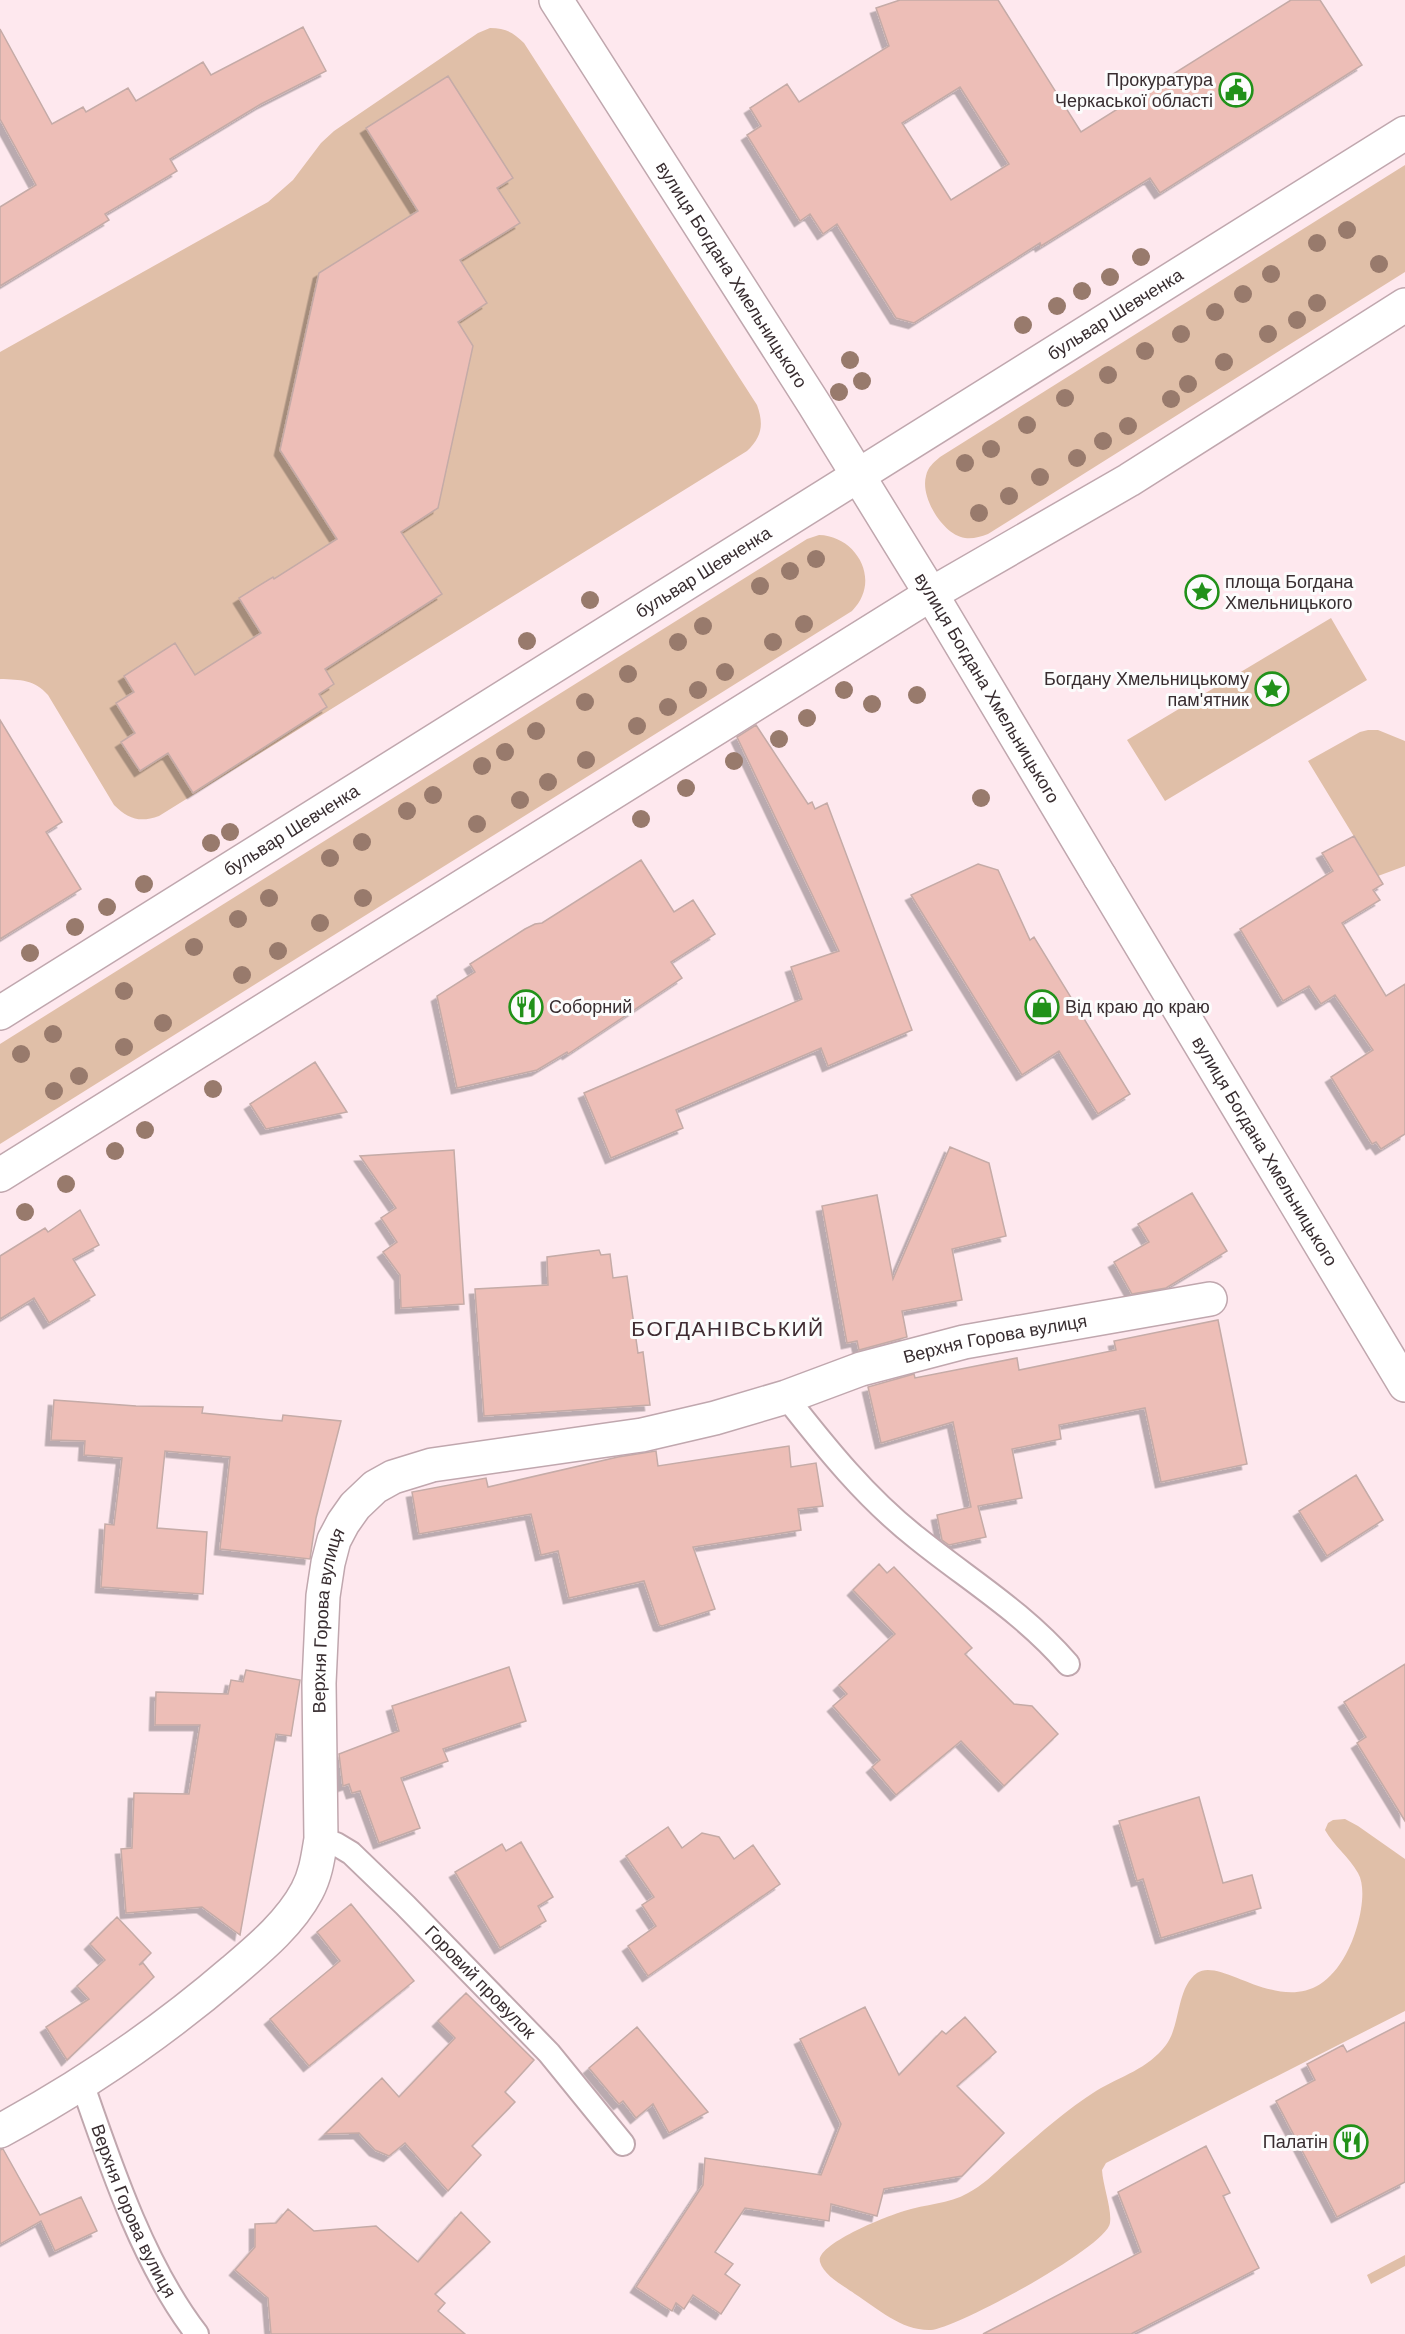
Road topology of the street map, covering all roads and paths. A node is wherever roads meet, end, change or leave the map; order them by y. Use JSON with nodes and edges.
{"nodes":[{"id":1,"x":556,"y":0,"type":"edge"},
{"id":2,"x":1405,"y":133,"type":"edge"},
{"id":3,"x":1405,"y":305,"type":"edge"},
{"id":4,"x":857,"y":474,"type":"junction"},
{"id":5,"x":931,"y":594,"type":"junction"},
{"id":6,"x":0,"y":1013,"type":"edge"},
{"id":7,"x":0,"y":1175,"type":"edge"},
{"id":8,"x":1210,"y":1299,"type":"dead end"},
{"id":9,"x":1405,"y":1384,"type":"edge"},
{"id":10,"x":786,"y":1397,"type":"junction"},
{"id":11,"x":1068,"y":1664,"type":"dead end"},
{"id":12,"x":321,"y":1839,"type":"junction"},
{"id":13,"x":82,"y":2083,"type":"junction"},
{"id":14,"x":0,"y":2131,"type":"edge"},
{"id":15,"x":623,"y":2144,"type":"dead end"},
{"id":16,"x":196,"y":2334,"type":"edge"}],
"edges":[{"from":1,"to":4,"type":"street","name":"вулиця Богдана Хмельницького"},
{"from":2,"to":4,"type":"street","name":"бульвар Шевченка"},
{"from":3,"to":5,"type":"street"},
{"from":4,"to":5,"type":"street","name":"вулиця Богдана Хмельницького"},
{"from":4,"to":6,"type":"street","name":"бульвар Шевченка"},
{"from":5,"to":7,"type":"street"},
{"from":5,"to":9,"type":"street","name":"вулиця Богдана Хмельницького"},
{"from":8,"to":10,"type":"street","name":"Верхня Горова вулиця"},
{"from":10,"to":11,"type":"lane"},
{"from":10,"to":12,"type":"street","name":"Верхня Горова вулиця"},
{"from":12,"to":13,"type":"street","name":"Верхня Горова вулиця"},
{"from":12,"to":15,"type":"lane","name":"Горовий провулок"},
{"from":13,"to":14,"type":"street","name":"Верхня Горова вулиця"},
{"from":13,"to":16,"type":"lane","name":"Верхня Горова вулиця"}]}
